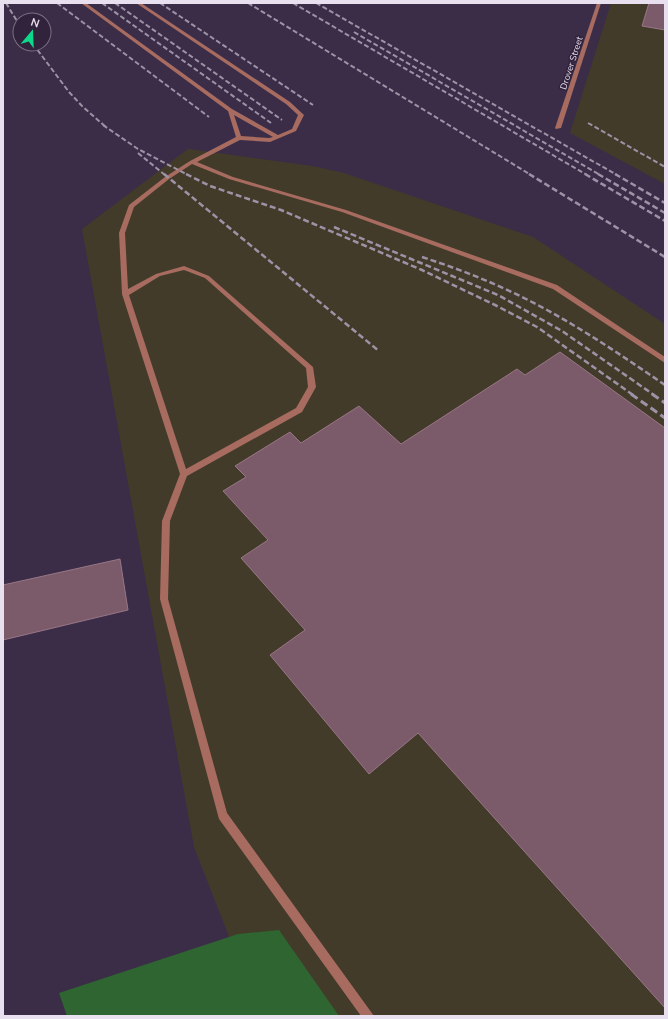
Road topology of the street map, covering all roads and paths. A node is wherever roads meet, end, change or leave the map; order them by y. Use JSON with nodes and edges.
{"nodes":[{"id":1,"x":83,"y":3,"type":"edge"},
{"id":2,"x":138,"y":3,"type":"edge"},
{"id":3,"x":599,"y":3,"type":"edge"},
{"id":4,"x":230,"y":110,"type":"junction"},
{"id":5,"x":558,"y":128,"type":"dead end"},
{"id":6,"x":278,"y":137,"type":"junction"},
{"id":7,"x":239,"y":138,"type":"junction"},
{"id":8,"x":192,"y":162,"type":"junction"},
{"id":9,"x":126,"y":294,"type":"junction"},
{"id":10,"x":665,"y":360,"type":"edge"},
{"id":11,"x":184,"y":474,"type":"junction"},
{"id":12,"x":368,"y":1016,"type":"edge"}],
"edges":[{"from":1,"to":4,"type":"street"},
{"from":2,"to":6,"type":"street"},
{"from":3,"to":5,"type":"street","name":"Drover Street"},
{"from":4,"to":6,"type":"street"},
{"from":4,"to":7,"type":"street"},
{"from":6,"to":7,"type":"street"},
{"from":7,"to":8,"type":"street"},
{"from":8,"to":9,"type":"street"},
{"from":8,"to":10,"type":"street"},
{"from":9,"to":11,"type":"street"},
{"from":9,"to":11,"type":"street"},
{"from":11,"to":12,"type":"street"}]}
